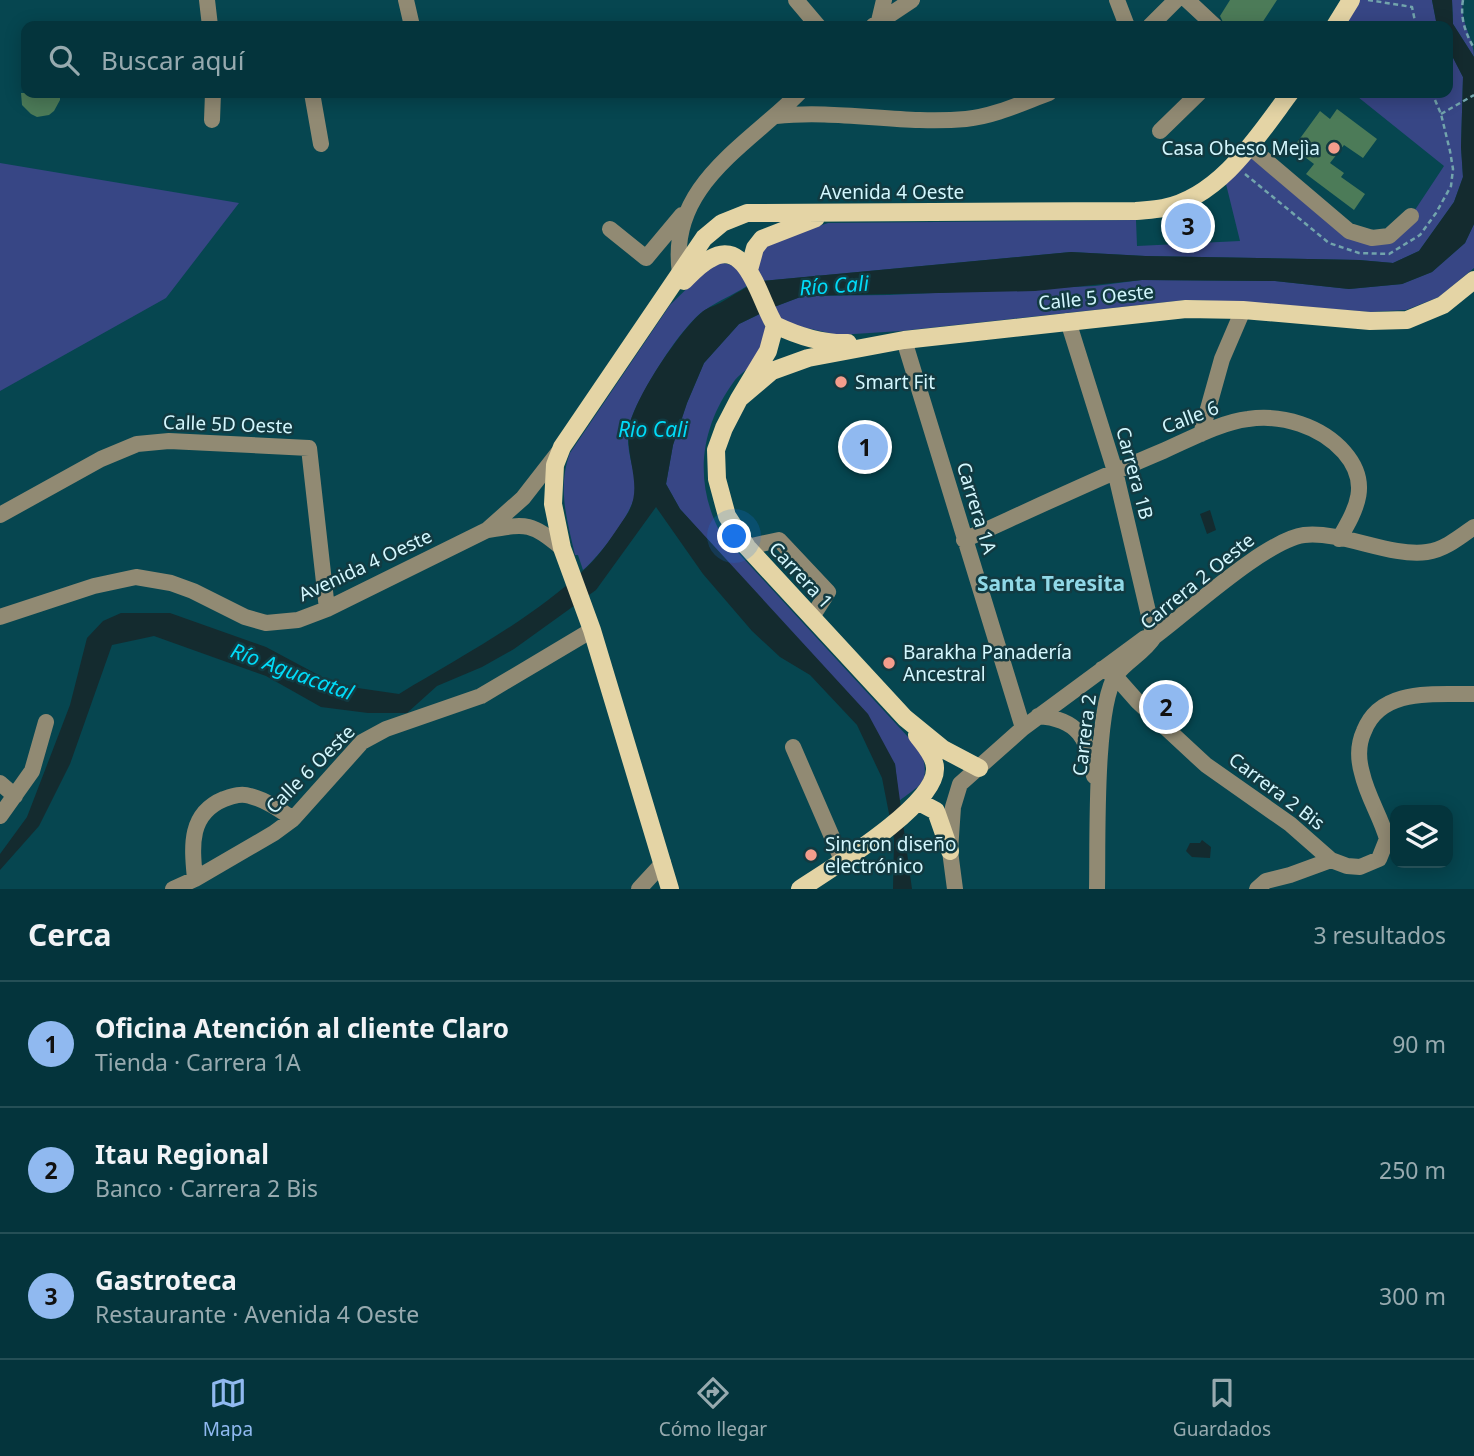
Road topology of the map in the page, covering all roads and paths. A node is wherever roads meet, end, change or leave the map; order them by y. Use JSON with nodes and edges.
{"nodes":[{"id":1,"x":206,"y":0,"type":"edge"},
{"id":2,"x":406,"y":0,"type":"edge"},
{"id":3,"x":796,"y":0,"type":"edge"},
{"id":4,"x":884,"y":0,"type":"edge"},
{"id":5,"x":912,"y":0,"type":"edge"},
{"id":6,"x":1117,"y":0,"type":"edge"},
{"id":7,"x":1176,"y":0,"type":"edge"},
{"id":8,"x":1186,"y":0,"type":"edge"},
{"id":9,"x":1351,"y":0,"type":"edge"},
{"id":10,"x":1368,"y":0,"type":"edge"},
{"id":11,"x":1463,"y":0,"type":"edge"},
{"id":12,"x":1382,"y":1,"type":"edge"},
{"id":13,"x":208,"y":21,"type":"edge"},
{"id":14,"x":411,"y":21,"type":"edge"},
{"id":15,"x":814,"y":21,"type":"edge"},
{"id":16,"x":877,"y":21,"type":"edge"},
{"id":17,"x":880,"y":21,"type":"edge"},
{"id":18,"x":1126,"y":21,"type":"edge"},
{"id":19,"x":1155,"y":21,"type":"edge"},
{"id":20,"x":1209,"y":21,"type":"edge"},
{"id":21,"x":1338,"y":21,"type":"edge"},
{"id":22,"x":1415,"y":21,"type":"edge"},
{"id":23,"x":1474,"y":48,"type":"edge"},
{"id":24,"x":1474,"y":95,"type":"edge"},
{"id":25,"x":213,"y":98,"type":"edge"},
{"id":26,"x":313,"y":98,"type":"edge"},
{"id":27,"x":794,"y":98,"type":"edge"},
{"id":28,"x":1035,"y":98,"type":"edge"},
{"id":29,"x":1194,"y":98,"type":"edge"},
{"id":30,"x":1286,"y":98,"type":"edge"},
{"id":31,"x":1434,"y":98,"type":"edge"},
{"id":32,"x":1441,"y":114,"type":"junction"},
{"id":33,"x":776,"y":116,"type":"junction"},
{"id":34,"x":212,"y":120,"type":"dead end"},
{"id":35,"x":1160,"y":131,"type":"dead end"},
{"id":36,"x":321,"y":144,"type":"dead end"},
{"id":37,"x":1250,"y":146,"type":"junction"},
{"id":38,"x":1240,"y":170,"type":"dead end"},
{"id":39,"x":686,"y":210,"type":"junction"},
{"id":40,"x":825,"y":214,"type":"junction"},
{"id":41,"x":1411,"y":216,"type":"dead end"},
{"id":42,"x":610,"y":229,"type":"dead end"},
{"id":43,"x":680,"y":273,"type":"junction"},
{"id":44,"x":751,"y":274,"type":"junction"},
{"id":45,"x":1469,"y":285,"type":"edge"},
{"id":46,"x":662,"y":301,"type":"junction"},
{"id":47,"x":1243,"y":310,"type":"junction"},
{"id":48,"x":772,"y":321,"type":"junction"},
{"id":49,"x":1068,"y":321,"type":"junction"},
{"id":50,"x":904,"y":340,"type":"junction"},
{"id":51,"x":739,"y":399,"type":"junction"},
{"id":52,"x":1201,"y":435,"type":"junction"},
{"id":53,"x":562,"y":447,"type":"junction"},
{"id":54,"x":1115,"y":471,"type":"junction"},
{"id":55,"x":0,"y":515,"type":"edge"},
{"id":56,"x":1474,"y":527,"type":"edge"},
{"id":57,"x":486,"y":530,"type":"junction"},
{"id":58,"x":1339,"y":538,"type":"junction"},
{"id":59,"x":964,"y":540,"type":"junction"},
{"id":60,"x":747,"y":547,"type":"junction"},
{"id":61,"x":565,"y":554,"type":"junction"},
{"id":62,"x":327,"y":609,"type":"junction"},
{"id":63,"x":0,"y":617,"type":"edge"},
{"id":64,"x":812,"y":617,"type":"junction"},
{"id":65,"x":589,"y":622,"type":"junction"},
{"id":66,"x":1154,"y":638,"type":"junction"},
{"id":67,"x":1109,"y":673,"type":"junction"},
{"id":68,"x":1474,"y":694,"type":"edge"},
{"id":69,"x":1138,"y":702,"type":"junction"},
{"id":70,"x":1105,"y":712,"type":"junction"},
{"id":71,"x":1038,"y":716,"type":"junction"},
{"id":72,"x":905,"y":718,"type":"junction"},
{"id":73,"x":46,"y":722,"type":"dead end"},
{"id":74,"x":1024,"y":728,"type":"junction"},
{"id":75,"x":793,"y":747,"type":"dead end"},
{"id":76,"x":979,"y":768,"type":"junction"},
{"id":77,"x":0,"y":783,"type":"edge"},
{"id":78,"x":15,"y":796,"type":"junction"},
{"id":79,"x":1098,"y":799,"type":"junction"},
{"id":80,"x":916,"y":804,"type":"junction"},
{"id":81,"x":0,"y":816,"type":"edge"},
{"id":82,"x":293,"y":819,"type":"junction"},
{"id":83,"x":950,"y":851,"type":"junction"},
{"id":84,"x":842,"y":860,"type":"junction"},
{"id":85,"x":1331,"y":860,"type":"junction"},
{"id":86,"x":663,"y":863,"type":"junction"},
{"id":87,"x":195,"y":879,"type":"junction"},
{"id":88,"x":173,"y":889,"type":"edge"},
{"id":89,"x":639,"y":889,"type":"edge"},
{"id":90,"x":670,"y":889,"type":"edge"},
{"id":91,"x":675,"y":889,"type":"edge"},
{"id":92,"x":800,"y":889,"type":"edge"},
{"id":93,"x":955,"y":889,"type":"edge"},
{"id":94,"x":1097,"y":889,"type":"edge"},
{"id":95,"x":1257,"y":889,"type":"edge"}],
"edges":[{"from":1,"to":13,"type":"street"},
{"from":2,"to":14,"type":"street"},
{"from":3,"to":15,"type":"street"},
{"from":4,"to":16,"type":"street"},
{"from":5,"to":17,"type":"street"},
{"from":6,"to":18,"type":"street"},
{"from":7,"to":19,"type":"street"},
{"from":8,"to":20,"type":"street"},
{"from":9,"to":21,"type":"main road"},
{"from":10,"to":12,"type":"path"},
{"from":11,"to":23,"type":"path"},
{"from":12,"to":22,"type":"path"},
{"from":24,"to":32,"type":"path"},
{"from":25,"to":34,"type":"street"},
{"from":26,"to":36,"type":"street"},
{"from":27,"to":33,"type":"street"},
{"from":28,"to":33,"type":"street"},
{"from":29,"to":35,"type":"street"},
{"from":30,"to":37,"type":"main road","name":"Avenida 4 Oeste"},
{"from":31,"to":32,"type":"path"},
{"from":32,"to":38,"type":"path"},
{"from":33,"to":39,"type":"street"},
{"from":37,"to":40,"type":"main road","name":"Avenida 4 Oeste"},
{"from":37,"to":41,"type":"street"},
{"from":39,"to":42,"type":"street"},
{"from":39,"to":43,"type":"street"},
{"from":40,"to":43,"type":"main road","name":"Avenida 4 Oeste"},
{"from":40,"to":44,"type":"main road"},
{"from":43,"to":46,"type":"main road","name":"Avenida 4 Oeste"},
{"from":44,"to":46,"type":"main road"},
{"from":44,"to":48,"type":"main road"},
{"from":45,"to":47,"type":"main road","name":"Calle 5 Oeste"},
{"from":46,"to":53,"type":"main road","name":"Avenida 4 Oeste"},
{"from":47,"to":49,"type":"main road","name":"Calle 5 Oeste"},
{"from":47,"to":52,"type":"street"},
{"from":48,"to":50,"type":"main road"},
{"from":48,"to":51,"type":"main road","name":"Carrera 1"},
{"from":49,"to":50,"type":"main road","name":"Calle 5 Oeste"},
{"from":49,"to":54,"type":"street","name":"Carrera 1B"},
{"from":50,"to":51,"type":"main road","name":"Calle 5 Oeste"},
{"from":50,"to":59,"type":"street","name":"Carrera 1A"},
{"from":51,"to":60,"type":"main road","name":"Carrera 1"},
{"from":52,"to":54,"type":"street","name":"Calle 6"},
{"from":52,"to":58,"type":"street","name":"Calle 6"},
{"from":53,"to":57,"type":"street","name":"Avenida 4 Oeste"},
{"from":53,"to":61,"type":"main road","name":"Avenida 4 Oeste"},
{"from":54,"to":59,"type":"street","name":"Calle 6"},
{"from":54,"to":66,"type":"street","name":"Carrera 1B"},
{"from":55,"to":62,"type":"street","name":"Calle 5D Oeste"},
{"from":56,"to":58,"type":"street","name":"Carrera 2 Oeste"},
{"from":57,"to":61,"type":"street","name":"Avenida 4 Oeste"},
{"from":57,"to":62,"type":"street","name":"Avenida 4 Oeste"},
{"from":58,"to":66,"type":"street","name":"Carrera 2 Oeste"},
{"from":59,"to":74,"type":"street","name":"Carrera 1A"},
{"from":60,"to":64,"type":"main road","name":"Carrera 1"},
{"from":60,"to":64,"type":"street"},
{"from":61,"to":65,"type":"main road","name":"Avenida 4 Oeste"},
{"from":62,"to":63,"type":"street","name":"Avenida 4 Oeste"},
{"from":64,"to":72,"type":"main road","name":"Carrera 1"},
{"from":65,"to":82,"type":"street","name":"Calle 6 Oeste"},
{"from":65,"to":86,"type":"main road","name":"Avenida 4 Oeste"},
{"from":66,"to":67,"type":"street","name":"Carrera 2 Oeste"},
{"from":67,"to":69,"type":"street","name":"Carrera 2 Bis"},
{"from":67,"to":70,"type":"street","name":"Carrera 2"},
{"from":67,"to":71,"type":"street","name":"Carrera 2 Oeste"},
{"from":68,"to":85,"type":"street"},
{"from":69,"to":70,"type":"street"},
{"from":69,"to":85,"type":"street","name":"Carrera 2 Bis"},
{"from":70,"to":79,"type":"street","name":"Carrera 2"},
{"from":71,"to":74,"type":"street","name":"Carrera 2 Oeste"},
{"from":71,"to":79,"type":"street","name":"Carrera 2"},
{"from":72,"to":76,"type":"main road"},
{"from":72,"to":80,"type":"main road"},
{"from":73,"to":78,"type":"street"},
{"from":74,"to":76,"type":"street","name":"Carrera 2 Oeste"},
{"from":75,"to":84,"type":"street"},
{"from":76,"to":83,"type":"street"},
{"from":77,"to":78,"type":"street"},
{"from":78,"to":81,"type":"street"},
{"from":79,"to":94,"type":"street","name":"Carrera 2"},
{"from":80,"to":83,"type":"main road"},
{"from":80,"to":84,"type":"main road"},
{"from":82,"to":87,"type":"street","name":"Calle 6 Oeste"},
{"from":82,"to":87,"type":"street"},
{"from":83,"to":93,"type":"street"},
{"from":84,"to":92,"type":"main road"},
{"from":85,"to":95,"type":"street"},
{"from":86,"to":89,"type":"street"},
{"from":86,"to":90,"type":"main road","name":"Avenida 4 Oeste"},
{"from":86,"to":91,"type":"main road"},
{"from":87,"to":88,"type":"street","name":"Calle 6 Oeste"}]}
